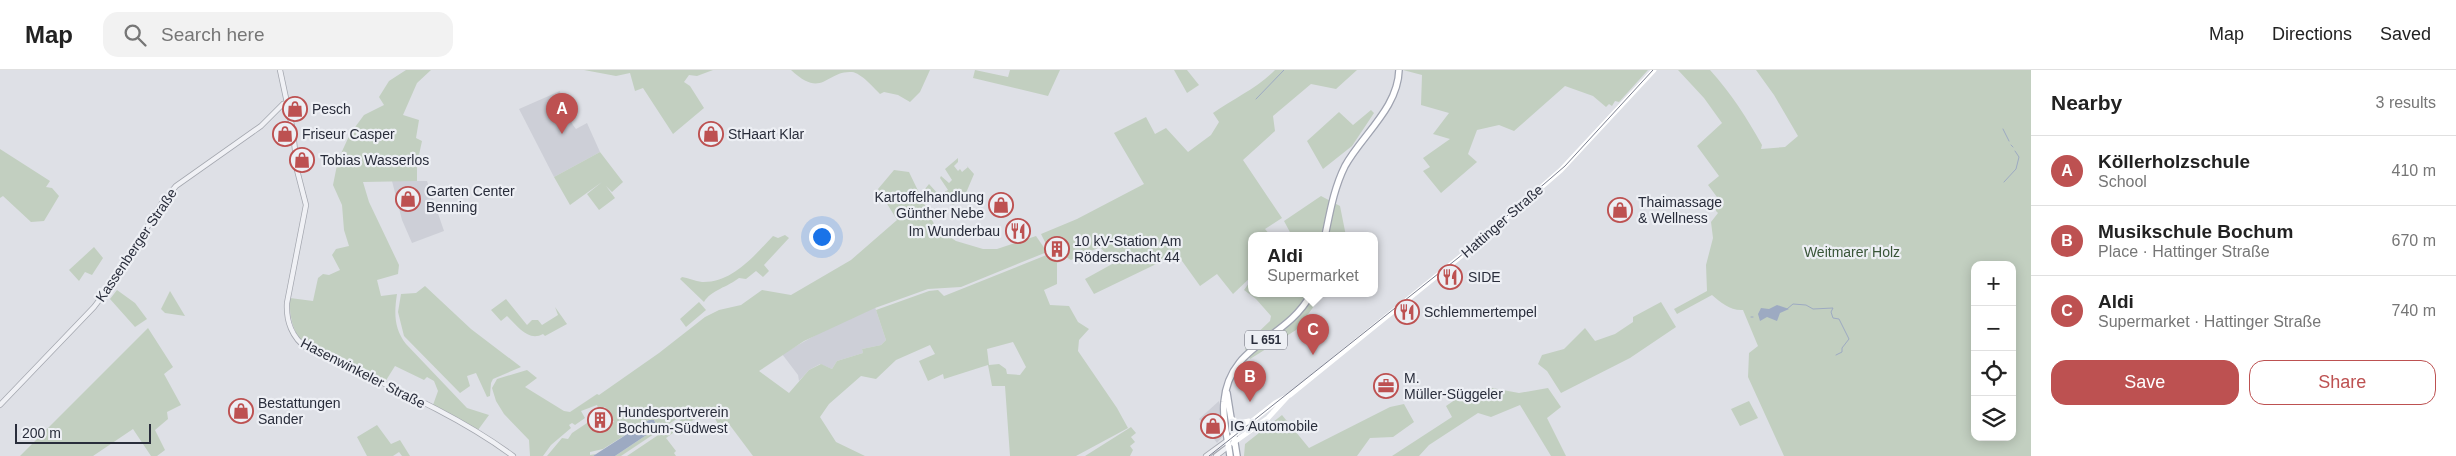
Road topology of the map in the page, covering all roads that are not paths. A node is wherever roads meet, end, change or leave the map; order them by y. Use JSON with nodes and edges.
{"nodes":[{"id":1,"x":280,"y":70,"type":"edge"},
{"id":2,"x":1399,"y":70,"type":"edge"},
{"id":3,"x":1654,"y":70,"type":"edge"},
{"id":4,"x":287,"y":103,"type":"junction"},
{"id":5,"x":1327,"y":232,"type":"edge"},
{"id":6,"x":1308,"y":297,"type":"edge"},
{"id":7,"x":1226,"y":389,"type":"junction"},
{"id":8,"x":1290,"y":395,"type":"junction"},
{"id":9,"x":0,"y":405,"type":"edge"},
{"id":10,"x":1232,"y":419,"type":"junction"},
{"id":11,"x":1252,"y":420,"type":"junction"},
{"id":12,"x":1234,"y":434,"type":"junction"},
{"id":13,"x":1236,"y":442,"type":"junction"},
{"id":14,"x":1228,"y":443,"type":"junction"},
{"id":15,"x":513,"y":456,"type":"edge"},
{"id":16,"x":1206,"y":456,"type":"edge"},
{"id":17,"x":1216,"y":456,"type":"edge"},
{"id":18,"x":1230,"y":456,"type":"edge"},
{"id":19,"x":1237,"y":456,"type":"edge"}],
"edges":[{"from":1,"to":4,"type":"street","name":"Hasenwinkeler Straße"},
{"from":2,"to":5,"type":"main road"},
{"from":3,"to":8,"type":"main road","name":"Hattinger Straße"},
{"from":4,"to":9,"type":"street","name":"Kassenberger Straße"},
{"from":4,"to":15,"type":"street","name":"Hasenwinkeler Straße"},
{"from":6,"to":7,"type":"main road","number":"L 651"},
{"from":7,"to":10,"type":"main road"},
{"from":7,"to":14,"type":"main road","number":"L 651"},
{"from":8,"to":11,"type":"main road","name":"Hattinger Straße"},
{"from":8,"to":13,"type":"main road","name":"Hattinger Straße"},
{"from":10,"to":11,"type":"main road"},
{"from":10,"to":12,"type":"main road"},
{"from":11,"to":12,"type":"main road","name":"Hattinger Straße"},
{"from":12,"to":13,"type":"main road"},
{"from":12,"to":14,"type":"main road","name":"Hattinger Straße"},
{"from":13,"to":14,"type":"main road","name":"Hattinger Straße"},
{"from":13,"to":19,"type":"main road"},
{"from":14,"to":16,"type":"street","name":"Hattinger Straße"},
{"from":14,"to":17,"type":"street","name":"Hattinger Straße"},
{"from":14,"to":18,"type":"main road","number":"L 651"}]}
